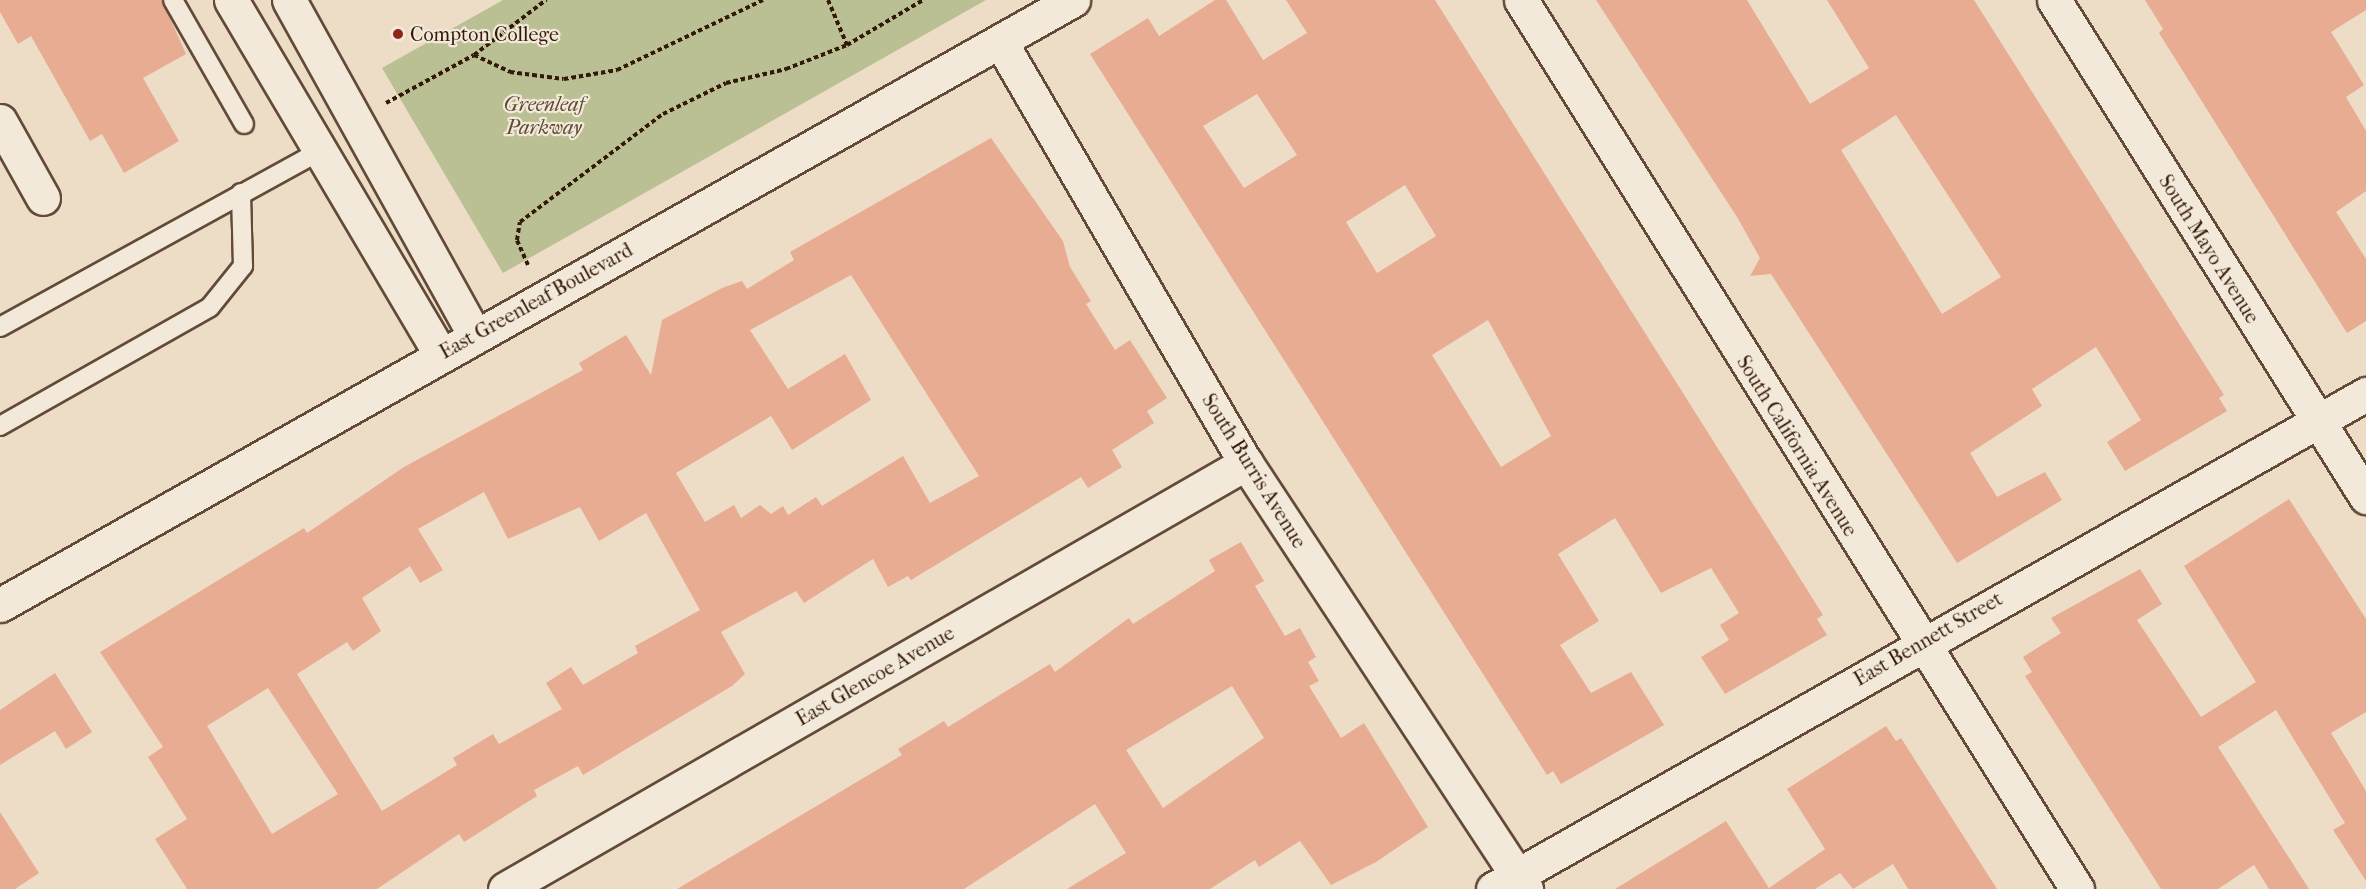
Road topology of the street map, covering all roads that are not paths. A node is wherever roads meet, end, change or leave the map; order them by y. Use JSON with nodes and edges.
{"nodes":[{"id":1,"x":173,"y":0,"type":"edge"},
{"id":2,"x":231,"y":0,"type":"edge"},
{"id":3,"x":289,"y":0,"type":"edge"},
{"id":4,"x":1073,"y":0,"type":"edge"},
{"id":5,"x":1521,"y":0,"type":"edge"},
{"id":6,"x":2054,"y":0,"type":"edge"},
{"id":7,"x":1000,"y":41,"type":"junction"},
{"id":8,"x":0,"y":121,"type":"edge"},
{"id":9,"x":244,"y":124,"type":"dead end"},
{"id":10,"x":322,"y":150,"type":"junction"},
{"id":11,"x":241,"y":193,"type":"junction"},
{"id":12,"x":44,"y":198,"type":"dead end"},
{"id":13,"x":0,"y":327,"type":"edge"},
{"id":14,"x":475,"y":335,"type":"junction"},
{"id":15,"x":441,"y":355,"type":"junction"},
{"id":16,"x":2366,"y":394,"type":"edge"},
{"id":17,"x":2318,"y":421,"type":"junction"},
{"id":18,"x":0,"y":426,"type":"edge"},
{"id":19,"x":1246,"y":463,"type":"junction"},
{"id":20,"x":2366,"y":497,"type":"edge"},
{"id":21,"x":0,"y":604,"type":"edge"},
{"id":22,"x":1919,"y":643,"type":"junction"},
{"id":23,"x":1512,"y":885,"type":"edge"},
{"id":24,"x":505,"y":889,"type":"edge"},
{"id":25,"x":2077,"y":889,"type":"edge"}],
"edges":[{"from":1,"to":9,"type":"lane"},
{"from":2,"to":10,"type":"street"},
{"from":3,"to":14,"type":"street"},
{"from":4,"to":7,"type":"street","name":"East Greenleaf Boulevard"},
{"from":5,"to":22,"type":"street","name":"South California Avenue"},
{"from":6,"to":17,"type":"street","name":"South Mayo Avenue"},
{"from":7,"to":14,"type":"street","name":"East Greenleaf Boulevard"},
{"from":7,"to":19,"type":"street","name":"South Burris Avenue"},
{"from":8,"to":12,"type":"street"},
{"from":10,"to":11,"type":"lane"},
{"from":10,"to":15,"type":"street"},
{"from":11,"to":13,"type":"lane"},
{"from":11,"to":18,"type":"lane"},
{"from":14,"to":15,"type":"street","name":"East Greenleaf Boulevard"},
{"from":15,"to":21,"type":"street","name":"East Greenleaf Boulevard"},
{"from":16,"to":17,"type":"street","name":"East Bennett Street"},
{"from":17,"to":20,"type":"street","name":"South Mayo Avenue"},
{"from":17,"to":22,"type":"street","name":"East Bennett Street"},
{"from":19,"to":23,"type":"street","name":"South Burris Avenue"},
{"from":19,"to":24,"type":"street","name":"East Glencoe Avenue"},
{"from":22,"to":23,"type":"street","name":"East Bennett Street"},
{"from":22,"to":25,"type":"street","name":"South California Avenue"}]}
